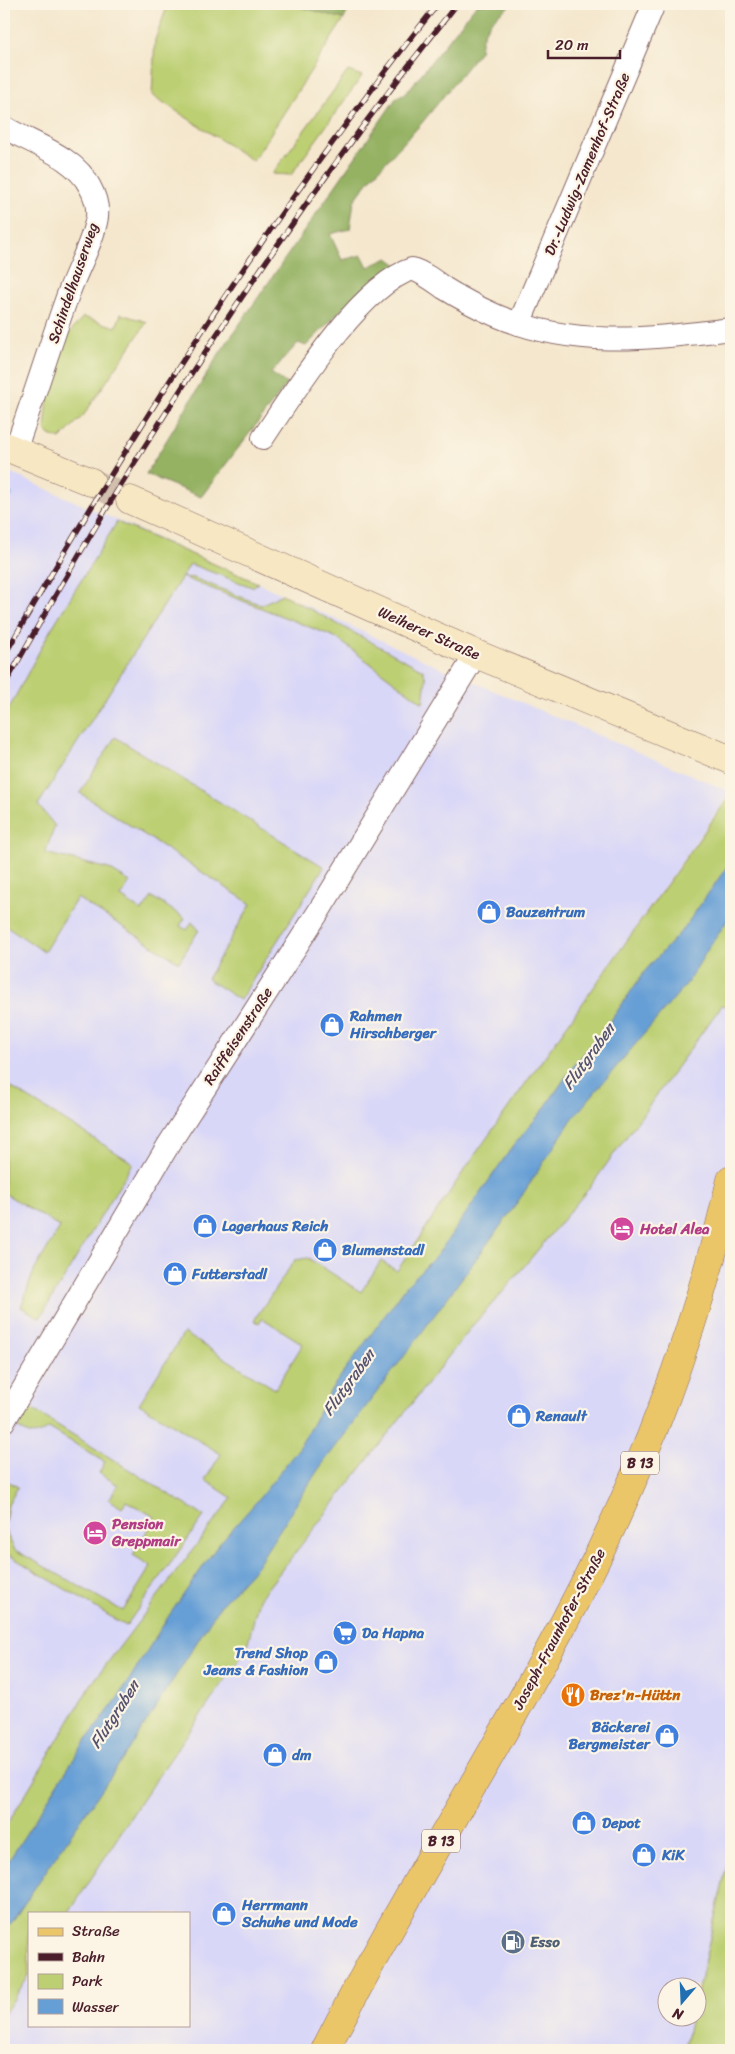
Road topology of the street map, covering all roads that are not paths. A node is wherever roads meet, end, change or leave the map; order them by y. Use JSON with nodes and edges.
{"nodes":[{"id":1,"x":654,"y":4,"type":"edge"},
{"id":2,"x":4,"y":127,"type":"edge"},
{"id":3,"x":520,"y":324,"type":"junction"},
{"id":4,"x":731,"y":329,"type":"edge"},
{"id":5,"x":263,"y":438,"type":"dead end"},
{"id":6,"x":9,"y":448,"type":"edge"},
{"id":7,"x":91,"y":482,"type":"tunnel mouth"},
{"id":8,"x":130,"y":500,"type":"tunnel mouth"},
{"id":9,"x":476,"y":654,"type":"junction"},
{"id":10,"x":731,"y":745,"type":"edge"},
{"id":11,"x":700,"y":747,"type":"junction"},
{"id":12,"x":731,"y":760,"type":"edge"},
{"id":13,"x":731,"y":1180,"type":"edge"},
{"id":14,"x":4,"y":1421,"type":"edge"},
{"id":15,"x":325,"y":2050,"type":"edge"}],
"edges":[{"from":1,"to":3,"type":"street","name":"Dr.-Ludwig-Zamenhof-Straße"},
{"from":2,"to":6,"type":"street","name":"Schindelhauserweg"},
{"from":3,"to":4,"type":"street"},
{"from":3,"to":5,"type":"street"},
{"from":6,"to":7,"type":"main road"},
{"from":8,"to":9,"type":"main road","name":"Weiherer Straße"},
{"from":9,"to":11,"type":"main road","name":"Weiherer Straße"},
{"from":9,"to":14,"type":"street","name":"Raiffeisenstraße"},
{"from":10,"to":11,"type":"main road"},
{"from":11,"to":12,"type":"main road","name":"Weiherer Straße"},
{"from":13,"to":15,"type":"main road","name":"Joseph-Fraunhofer-Straße","number":"B 13"}]}
